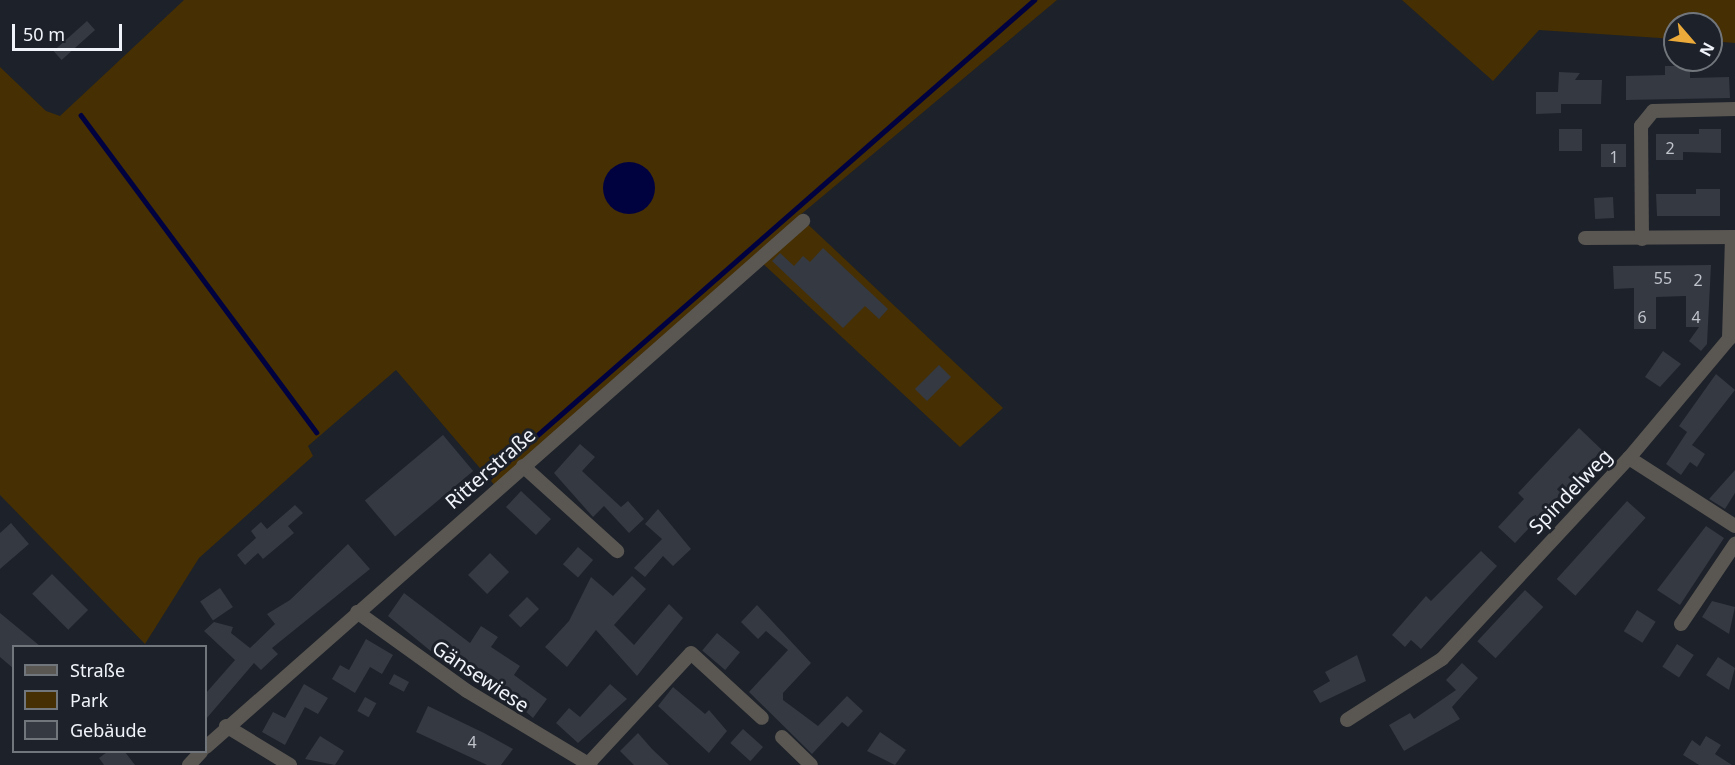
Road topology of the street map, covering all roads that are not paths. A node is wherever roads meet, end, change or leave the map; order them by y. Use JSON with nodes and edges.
{"nodes":[{"id":1,"x":1735,"y":109,"type":"edge"},
{"id":2,"x":803,"y":221,"type":"dead end"},
{"id":3,"x":1734,"y":237,"type":"edge"},
{"id":4,"x":1585,"y":238,"type":"dead end"},
{"id":5,"x":1642,"y":239,"type":"junction"},
{"id":6,"x":1629,"y":458,"type":"junction"},
{"id":7,"x":523,"y":466,"type":"junction"},
{"id":8,"x":1735,"y":526,"type":"edge"},
{"id":9,"x":1735,"y":544,"type":"edge"},
{"id":10,"x":617,"y":551,"type":"dead end"},
{"id":11,"x":357,"y":612,"type":"junction"},
{"id":12,"x":1681,"y":624,"type":"dead end"},
{"id":13,"x":762,"y":718,"type":"dead end"},
{"id":14,"x":1347,"y":720,"type":"dead end"},
{"id":15,"x":226,"y":726,"type":"junction"},
{"id":16,"x":782,"y":737,"type":"dead end"},
{"id":17,"x":207,"y":746,"type":"edge"},
{"id":18,"x":200,"y":753,"type":"edge"},
{"id":19,"x":189,"y":765,"type":"edge"},
{"id":20,"x":290,"y":765,"type":"edge"},
{"id":21,"x":589,"y":765,"type":"edge"},
{"id":22,"x":811,"y":765,"type":"edge"}],
"edges":[{"from":1,"to":5,"type":"street"},
{"from":2,"to":7,"type":"street","name":"Ritterstraße"},
{"from":3,"to":5,"type":"street"},
{"from":3,"to":6,"type":"street","name":"Spindelweg"},
{"from":4,"to":5,"type":"street"},
{"from":6,"to":8,"type":"street"},
{"from":6,"to":14,"type":"street","name":"Spindelweg"},
{"from":7,"to":10,"type":"street"},
{"from":7,"to":11,"type":"street","name":"Ritterstraße"},
{"from":9,"to":12,"type":"street"},
{"from":11,"to":15,"type":"street","name":"Ritterstraße"},
{"from":11,"to":21,"type":"street","name":"Gänsewiese"},
{"from":13,"to":21,"type":"street","name":"Gänsewiese"},
{"from":15,"to":17,"type":"street","name":"Ritterstraße"},
{"from":15,"to":20,"type":"street"},
{"from":16,"to":22,"type":"street"},
{"from":18,"to":19,"type":"street"}]}
